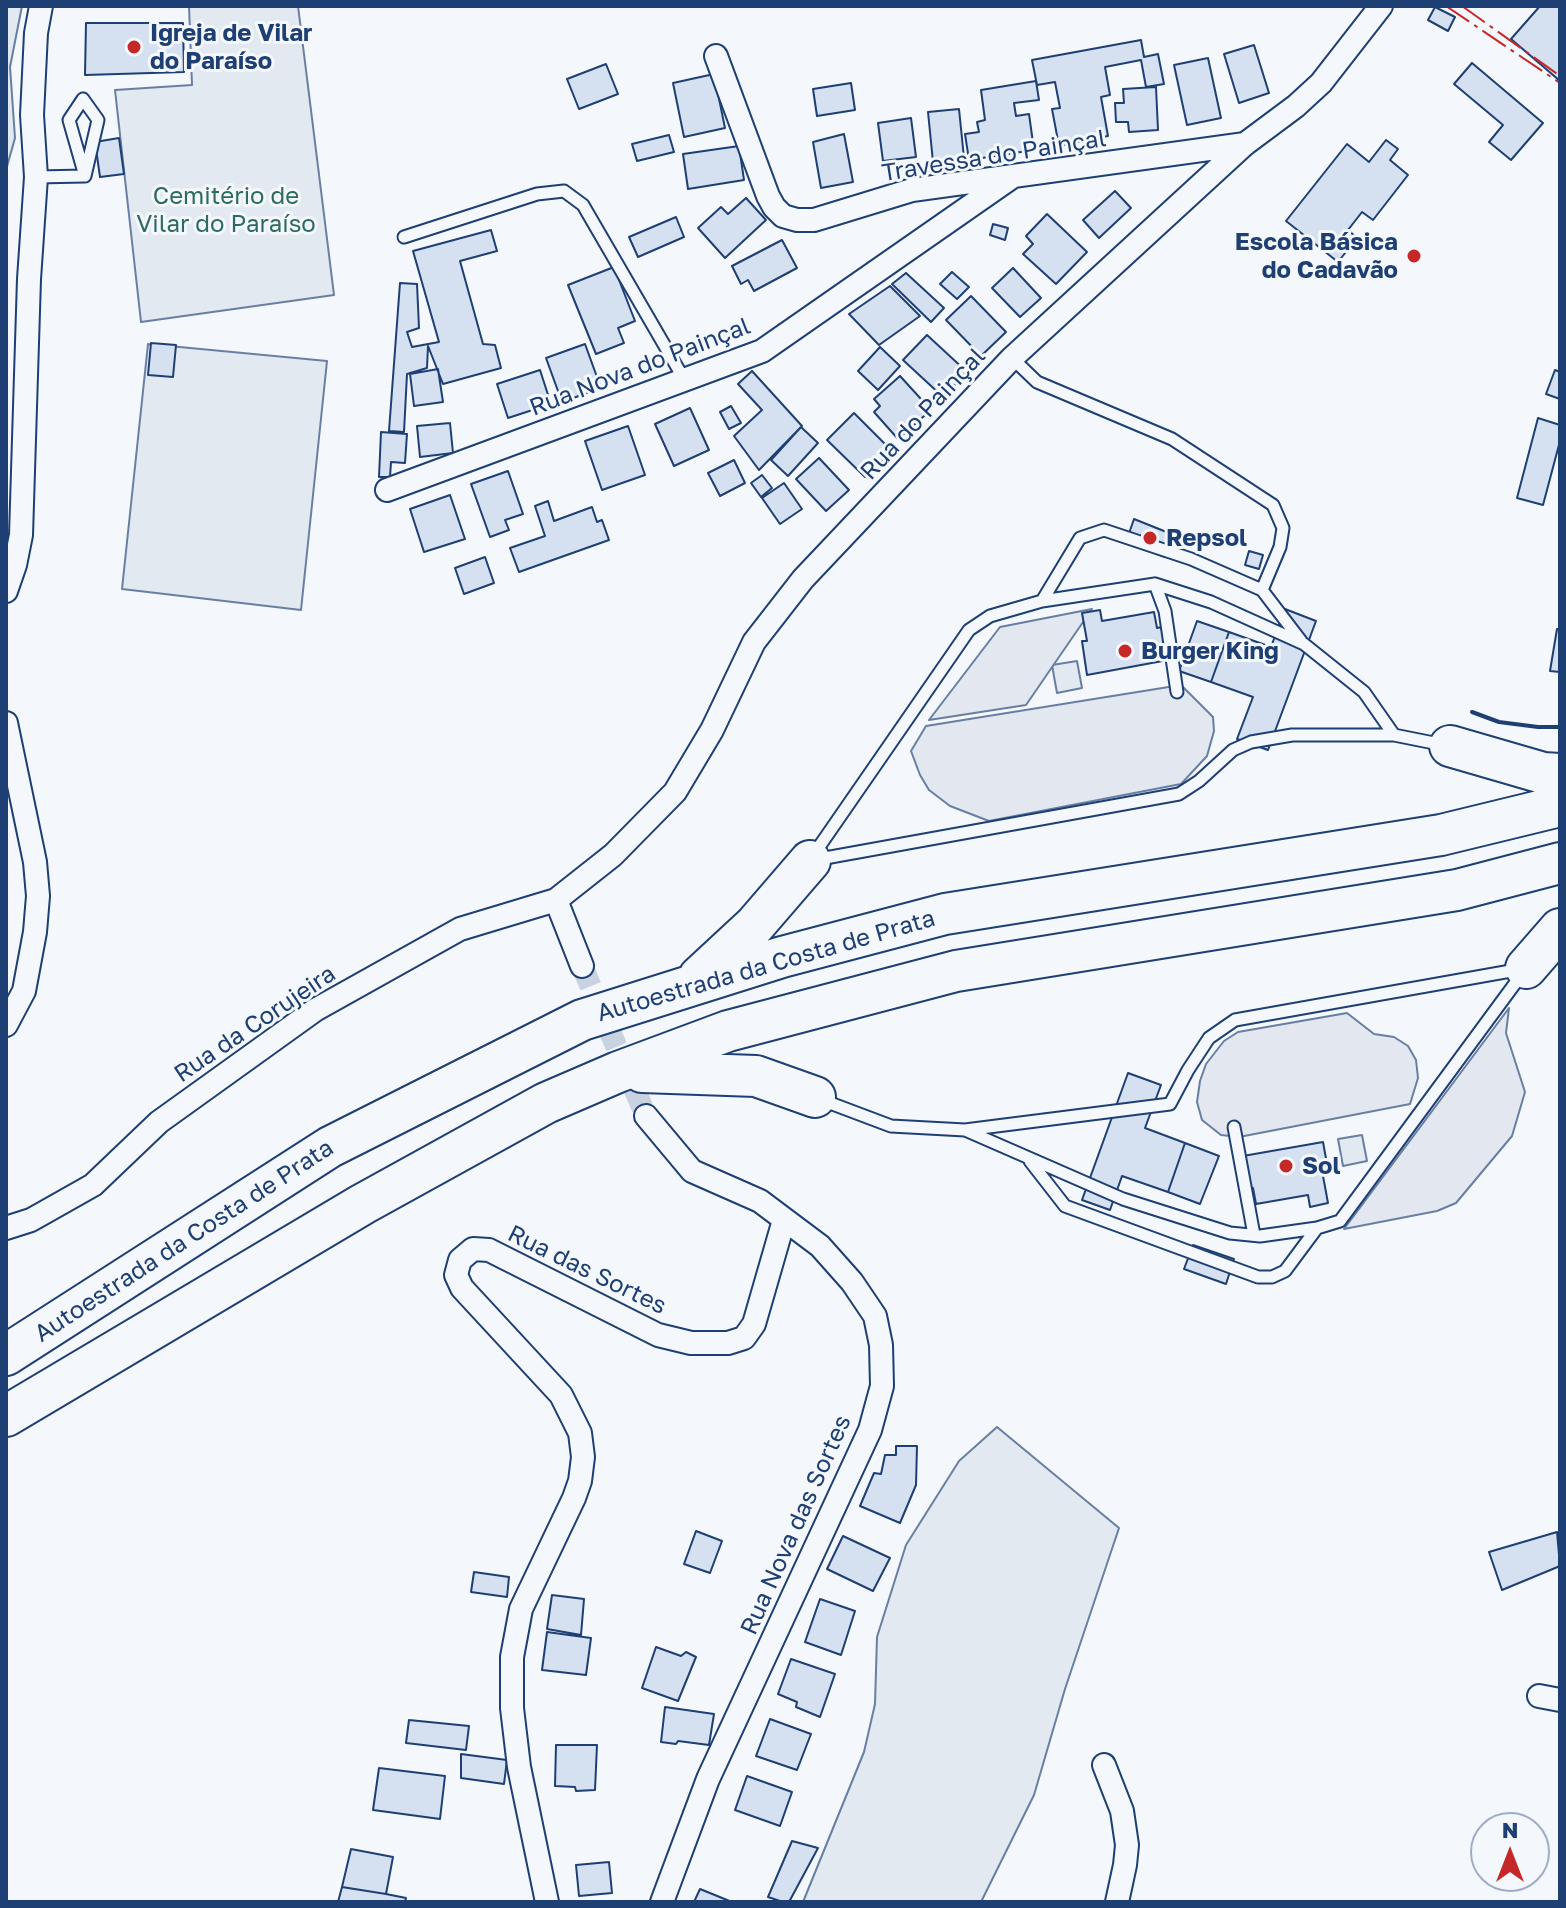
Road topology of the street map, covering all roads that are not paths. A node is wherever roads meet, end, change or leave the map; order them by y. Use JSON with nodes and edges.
{"nodes":[{"id":1,"x":41,"y":6,"type":"edge"},
{"id":2,"x":1381,"y":6,"type":"edge"},
{"id":3,"x":716,"y":56,"type":"dead end"},
{"id":4,"x":1245,"y":144,"type":"junction"},
{"id":5,"x":85,"y":176,"type":"junction"},
{"id":6,"x":36,"y":177,"type":"junction"},
{"id":7,"x":1012,"y":177,"type":"junction"},
{"id":8,"x":404,"y":237,"type":"dead end"},
{"id":9,"x":1012,"y":358,"type":"junction"},
{"id":10,"x":684,"y":379,"type":"junction"},
{"id":11,"x":387,"y":490,"type":"dead end"},
{"id":12,"x":1155,"y":584,"type":"junction"},
{"id":13,"x":1262,"y":590,"type":"junction"},
{"id":14,"x":6,"y":591,"type":"edge"},
{"id":15,"x":1042,"y":601,"type":"junction"},
{"id":16,"x":1304,"y":644,"type":"junction"},
{"id":17,"x":1177,"y":692,"type":"dead end"},
{"id":18,"x":6,"y":723,"type":"edge"},
{"id":19,"x":1394,"y":735,"type":"junction"},
{"id":20,"x":1450,"y":746,"type":"joint"},
{"id":21,"x":1560,"y":774,"type":"edge"},
{"id":22,"x":1560,"y":806,"type":"edge"},
{"id":23,"x":810,"y":861,"type":"junction"},
{"id":24,"x":1560,"y":863,"type":"edge"},
{"id":25,"x":556,"y":900,"type":"junction"},
{"id":26,"x":1560,"y":929,"type":"edge"},
{"id":27,"x":582,"y":966,"type":"tunnel mouth"},
{"id":28,"x":1526,"y":968,"type":"junction"},
{"id":29,"x":693,"y":983,"type":"junction"},
{"id":30,"x":6,"y":1025,"type":"edge"},
{"id":31,"x":618,"y":1072,"type":"junction"},
{"id":32,"x":815,"y":1097,"type":"joint"},
{"id":33,"x":646,"y":1116,"type":"tunnel mouth"},
{"id":34,"x":1234,"y":1127,"type":"dead end"},
{"id":35,"x":965,"y":1130,"type":"junction"},
{"id":36,"x":1028,"y":1157,"type":"junction"},
{"id":37,"x":784,"y":1220,"type":"junction"},
{"id":38,"x":6,"y":1228,"type":"edge"},
{"id":39,"x":1317,"y":1228,"type":"junction"},
{"id":40,"x":1254,"y":1235,"type":"junction"},
{"id":41,"x":6,"y":1355,"type":"edge"},
{"id":42,"x":6,"y":1416,"type":"edge"},
{"id":43,"x":1104,"y":1765,"type":"dead end"},
{"id":44,"x":547,"y":1902,"type":"edge"},
{"id":45,"x":662,"y":1902,"type":"edge"},
{"id":46,"x":1117,"y":1902,"type":"edge"}],
"edges":[{"from":1,"to":6,"type":"street"},
{"from":2,"to":4,"type":"street","name":"Rua do Painçal"},
{"from":3,"to":7,"type":"street","name":"Travessa do Painçal"},
{"from":4,"to":7,"type":"street","name":"Travessa do Painçal"},
{"from":4,"to":9,"type":"street","name":"Rua do Painçal"},
{"from":5,"to":5,"type":"lane"},
{"from":5,"to":6,"type":"lane"},
{"from":6,"to":14,"type":"street"},
{"from":7,"to":10,"type":"street","name":"Rua Nova do Painçal"},
{"from":8,"to":10,"type":"lane"},
{"from":9,"to":13,"type":"lane"},
{"from":9,"to":25,"type":"street","name":"Rua do Painçal"},
{"from":10,"to":11,"type":"street","name":"Rua Nova do Painçal"},
{"from":12,"to":15,"type":"lane"},
{"from":12,"to":16,"type":"lane"},
{"from":12,"to":17,"type":"lane"},
{"from":13,"to":15,"type":"lane"},
{"from":13,"to":16,"type":"lane"},
{"from":15,"to":23,"type":"lane"},
{"from":16,"to":19,"type":"lane"},
{"from":18,"to":30,"type":"street"},
{"from":19,"to":20,"type":"lane"},
{"from":19,"to":23,"type":"lane"},
{"from":20,"to":21,"type":"highway"},
{"from":22,"to":29,"type":"highway","name":"Autoestrada da Costa de Prata"},
{"from":23,"to":29,"type":"highway"},
{"from":24,"to":31,"type":"highway"},
{"from":25,"to":27,"type":"street"},
{"from":25,"to":38,"type":"street","name":"Rua da Corujeira"},
{"from":26,"to":28,"type":"highway"},
{"from":28,"to":35,"type":"lane"},
{"from":28,"to":39,"type":"lane"},
{"from":29,"to":41,"type":"highway","name":"Autoestrada da Costa de Prata"},
{"from":31,"to":32,"type":"highway"},
{"from":31,"to":42,"type":"highway"},
{"from":32,"to":35,"type":"lane"},
{"from":33,"to":37,"type":"street","name":"Rua Nova das Sortes"},
{"from":34,"to":40,"type":"lane"},
{"from":35,"to":36,"type":"lane"},
{"from":36,"to":39,"type":"lane"},
{"from":36,"to":40,"type":"lane"},
{"from":37,"to":44,"type":"street","name":"Rua das Sortes"},
{"from":37,"to":45,"type":"street","name":"Rua Nova das Sortes"},
{"from":39,"to":40,"type":"lane"},
{"from":43,"to":46,"type":"street"}]}
